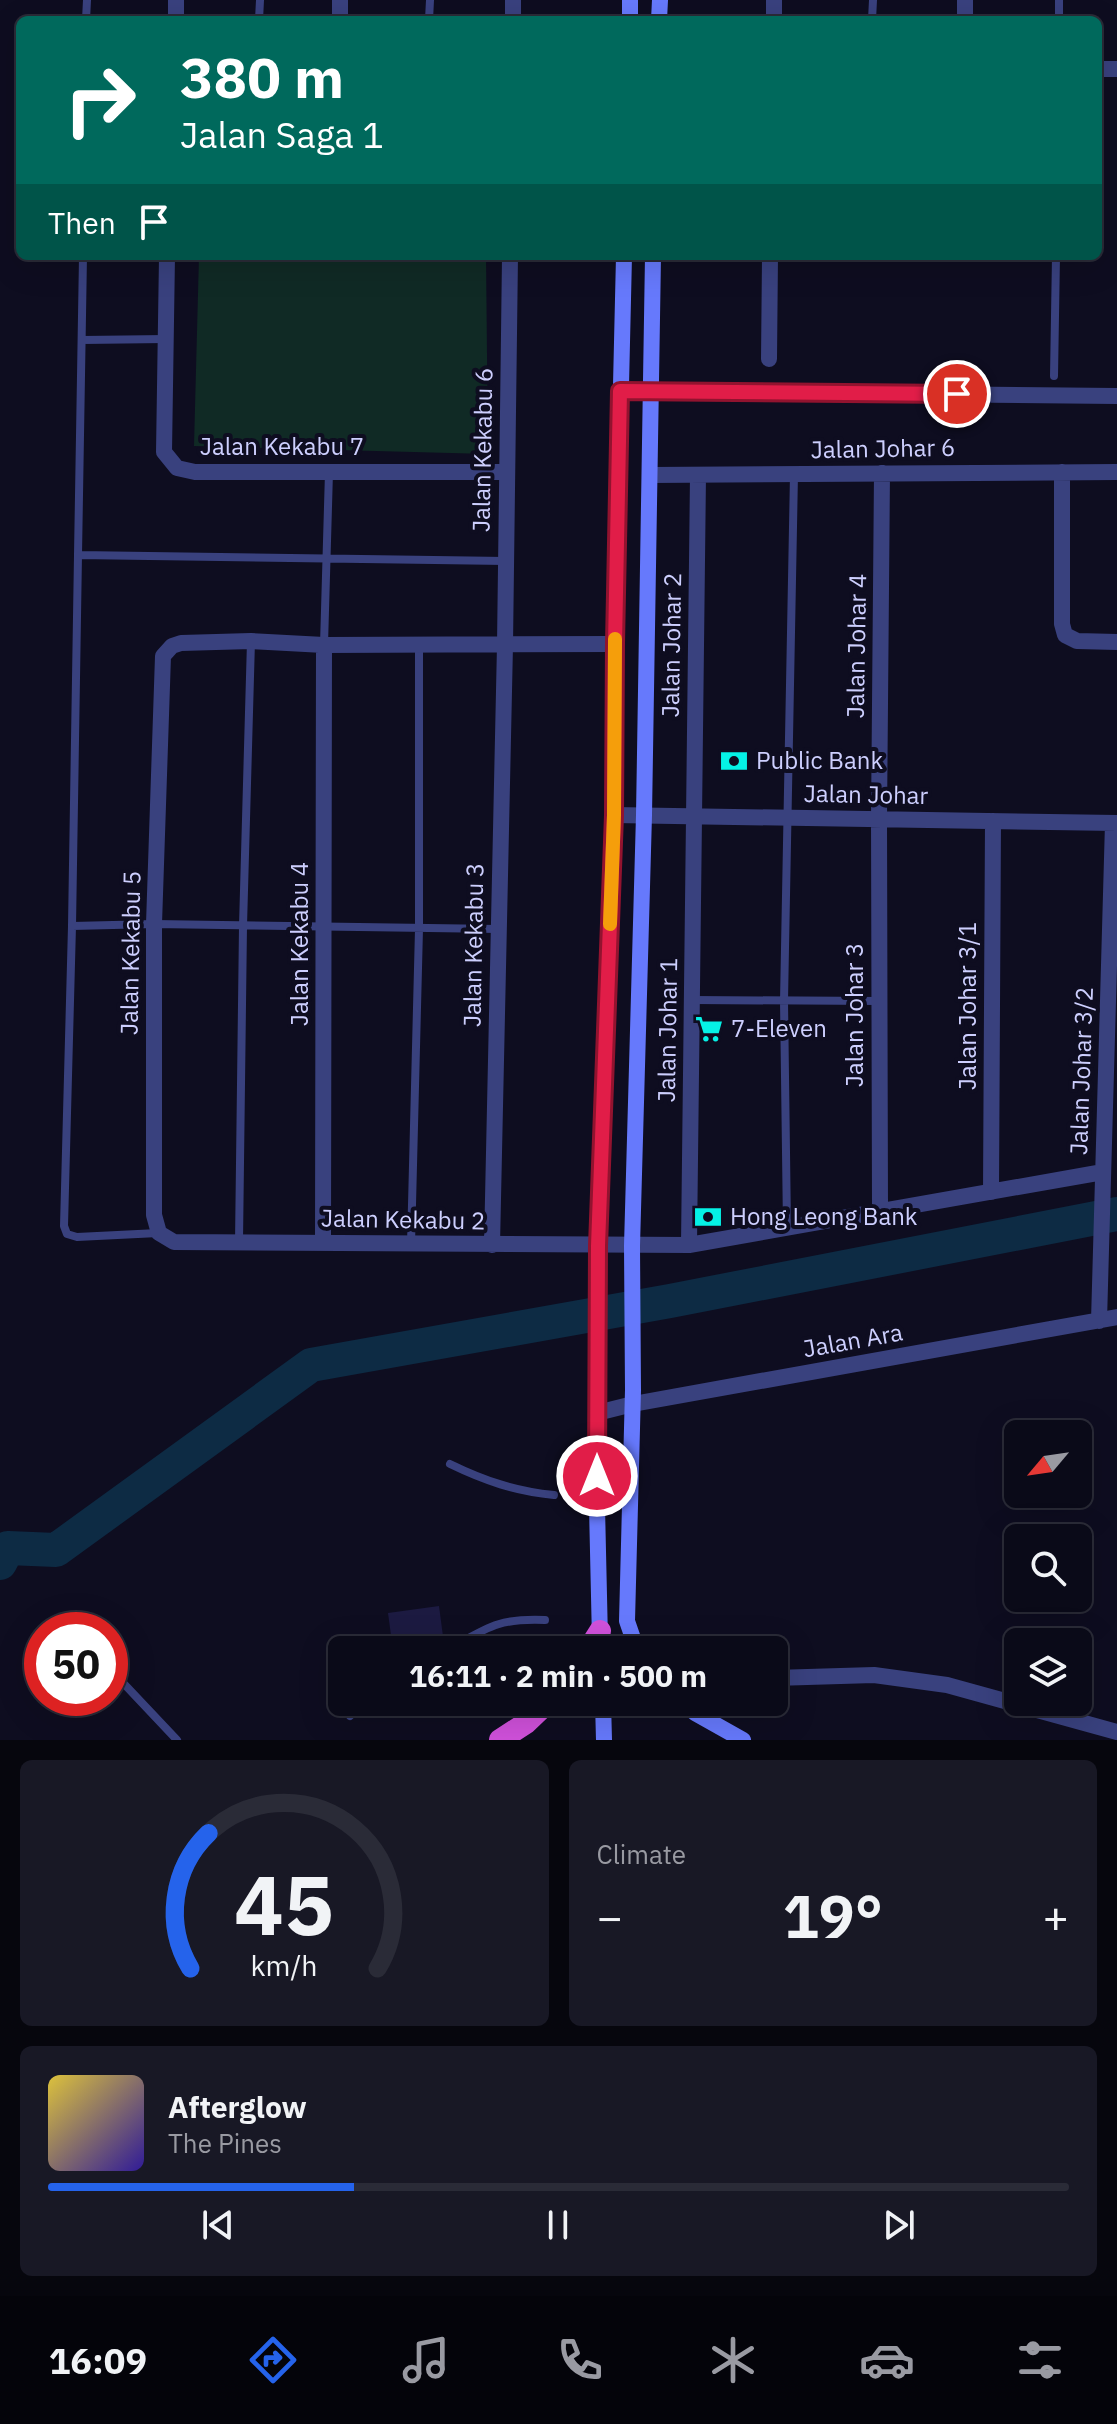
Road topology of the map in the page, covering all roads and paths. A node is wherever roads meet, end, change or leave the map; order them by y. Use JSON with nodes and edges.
{"nodes":[{"id":1,"x":83,"y":260,"type":"edge"},
{"id":2,"x":167,"y":260,"type":"edge"},
{"id":3,"x":510,"y":260,"type":"edge"},
{"id":4,"x":624,"y":260,"type":"edge"},
{"id":5,"x":653,"y":260,"type":"edge"},
{"id":6,"x":770,"y":260,"type":"edge"},
{"id":7,"x":1056,"y":260,"type":"edge"},
{"id":8,"x":166,"y":339,"type":"junction"},
{"id":9,"x":82,"y":340,"type":"junction"},
{"id":10,"x":769,"y":359,"type":"dead end"},
{"id":11,"x":1054,"y":376,"type":"dead end"},
{"id":12,"x":620,"y":391,"type":"junction"},
{"id":13,"x":649,"y":392,"type":"junction"},
{"id":14,"x":1117,"y":396,"type":"edge"},
{"id":15,"x":329,"y":472,"type":"junction"},
{"id":16,"x":507,"y":472,"type":"junction"},
{"id":17,"x":1062,"y":472,"type":"junction"},
{"id":18,"x":1117,"y":472,"type":"edge"},
{"id":19,"x":882,"y":473,"type":"junction"},
{"id":20,"x":794,"y":474,"type":"junction"},
{"id":21,"x":650,"y":475,"type":"junction"},
{"id":22,"x":698,"y":475,"type":"junction"},
{"id":23,"x":78,"y":555,"type":"junction"},
{"id":24,"x":327,"y":557,"type":"junction"},
{"id":25,"x":506,"y":561,"type":"junction"},
{"id":26,"x":251,"y":641,"type":"junction"},
{"id":27,"x":1117,"y":642,"type":"edge"},
{"id":28,"x":615,"y":644,"type":"junction"},
{"id":29,"x":324,"y":645,"type":"junction"},
{"id":30,"x":419,"y":645,"type":"junction"},
{"id":31,"x":505,"y":645,"type":"junction"},
{"id":32,"x":614,"y":815,"type":"junction"},
{"id":33,"x":644,"y":815,"type":"junction"},
{"id":34,"x":694,"y":816,"type":"junction"},
{"id":35,"x":788,"y":818,"type":"junction"},
{"id":36,"x":879,"y":819,"type":"junction"},
{"id":37,"x":993,"y":821,"type":"junction"},
{"id":38,"x":1115,"y":823,"type":"edge"},
{"id":39,"x":154,"y":924,"type":"junction"},
{"id":40,"x":72,"y":926,"type":"junction"},
{"id":41,"x":243,"y":926,"type":"junction"},
{"id":42,"x":324,"y":928,"type":"junction"},
{"id":43,"x":419,"y":929,"type":"junction"},
{"id":44,"x":498,"y":929,"type":"junction"},
{"id":45,"x":692,"y":1000,"type":"junction"},
{"id":46,"x":784,"y":1001,"type":"junction"},
{"id":47,"x":879,"y":1001,"type":"junction"},
{"id":48,"x":1103,"y":1172,"type":"junction"},
{"id":49,"x":991,"y":1192,"type":"junction"},
{"id":50,"x":880,"y":1211,"type":"junction"},
{"id":51,"x":787,"y":1228,"type":"junction"},
{"id":52,"x":166,"y":1237,"type":"junction"},
{"id":53,"x":239,"y":1242,"type":"junction"},
{"id":54,"x":323,"y":1243,"type":"junction"},
{"id":55,"x":411,"y":1244,"type":"junction"},
{"id":56,"x":492,"y":1245,"type":"junction"},
{"id":57,"x":689,"y":1245,"type":"junction"},
{"id":58,"x":598,"y":1246,"type":"junction"},
{"id":59,"x":632,"y":1255,"type":"junction"},
{"id":60,"x":1117,"y":1317,"type":"edge"},
{"id":61,"x":1099,"y":1321,"type":"junction"},
{"id":62,"x":633,"y":1397,"type":"junction"},
{"id":63,"x":597,"y":1413,"type":"junction"},
{"id":64,"x":450,"y":1464,"type":"dead end"},
{"id":65,"x":554,"y":1495,"type":"dead end"},
{"id":66,"x":545,"y":1620,"type":"dead end"},
{"id":67,"x":472,"y":1636,"type":"edge"},
{"id":68,"x":596,"y":1636,"type":"edge"},
{"id":69,"x":632,"y":1636,"type":"edge"},
{"id":70,"x":788,"y":1678,"type":"edge"},
{"id":71,"x":128,"y":1688,"type":"edge"},
{"id":72,"x":533,"y":1716,"type":"edge"},
{"id":73,"x":603,"y":1716,"type":"edge"},
{"id":74,"x":700,"y":1716,"type":"edge"},
{"id":75,"x":1117,"y":1732,"type":"edge"},
{"id":76,"x":177,"y":1740,"type":"edge"},
{"id":77,"x":500,"y":1740,"type":"edge"},
{"id":78,"x":604,"y":1740,"type":"edge"},
{"id":79,"x":743,"y":1740,"type":"edge"}],
"edges":[{"from":1,"to":9,"type":"lane"},
{"from":2,"to":8,"type":"street","name":"Jalan Kekabu 7"},
{"from":3,"to":16,"type":"street","name":"Jalan Kekabu 6"},
{"from":4,"to":12,"type":"main road"},
{"from":5,"to":13,"type":"main road"},
{"from":6,"to":10,"type":"street"},
{"from":7,"to":11,"type":"lane"},
{"from":8,"to":9,"type":"lane"},
{"from":8,"to":15,"type":"street","name":"Jalan Kekabu 7"},
{"from":9,"to":23,"type":"lane"},
{"from":12,"to":13,"type":"street"},
{"from":12,"to":28,"type":"main road"},
{"from":13,"to":14,"type":"street"},
{"from":13,"to":21,"type":"main road"},
{"from":15,"to":16,"type":"street","name":"Jalan Kekabu 7"},
{"from":15,"to":24,"type":"lane"},
{"from":16,"to":25,"type":"street","name":"Jalan Kekabu 6"},
{"from":17,"to":18,"type":"street","name":"Jalan Johar 6"},
{"from":17,"to":19,"type":"street","name":"Jalan Johar 6"},
{"from":17,"to":27,"type":"street"},
{"from":19,"to":20,"type":"street","name":"Jalan Johar 6"},
{"from":19,"to":36,"type":"street","name":"Jalan Johar 4"},
{"from":20,"to":22,"type":"street","name":"Jalan Johar 6"},
{"from":20,"to":35,"type":"lane"},
{"from":21,"to":22,"type":"street","name":"Jalan Johar 6"},
{"from":21,"to":33,"type":"main road"},
{"from":22,"to":34,"type":"street","name":"Jalan Johar 2"},
{"from":23,"to":24,"type":"lane"},
{"from":23,"to":40,"type":"lane"},
{"from":24,"to":25,"type":"lane"},
{"from":24,"to":29,"type":"lane"},
{"from":25,"to":31,"type":"street","name":"Jalan Kekabu 6"},
{"from":26,"to":29,"type":"street"},
{"from":26,"to":39,"type":"street","name":"Jalan Kekabu 5"},
{"from":26,"to":41,"type":"lane"},
{"from":28,"to":31,"type":"street"},
{"from":28,"to":32,"type":"main road"},
{"from":29,"to":30,"type":"street"},
{"from":29,"to":42,"type":"street","name":"Jalan Kekabu 4"},
{"from":30,"to":31,"type":"street"},
{"from":30,"to":43,"type":"lane"},
{"from":31,"to":44,"type":"street","name":"Jalan Kekabu 3"},
{"from":32,"to":33,"type":"street","name":"Jalan Johar"},
{"from":32,"to":58,"type":"main road"},
{"from":33,"to":34,"type":"street","name":"Jalan Johar"},
{"from":33,"to":59,"type":"main road"},
{"from":34,"to":35,"type":"street","name":"Jalan Johar"},
{"from":34,"to":45,"type":"street","name":"Jalan Johar 1"},
{"from":35,"to":36,"type":"street","name":"Jalan Johar"},
{"from":35,"to":46,"type":"lane"},
{"from":36,"to":37,"type":"street","name":"Jalan Johar"},
{"from":36,"to":47,"type":"street","name":"Jalan Johar 3"},
{"from":37,"to":38,"type":"street","name":"Jalan Johar"},
{"from":37,"to":49,"type":"street","name":"Jalan Johar 3/1"},
{"from":38,"to":48,"type":"street","name":"Jalan Johar 3/2"},
{"from":39,"to":40,"type":"lane"},
{"from":39,"to":41,"type":"lane"},
{"from":39,"to":52,"type":"street","name":"Jalan Kekabu 5"},
{"from":40,"to":52,"type":"lane"},
{"from":41,"to":42,"type":"lane"},
{"from":41,"to":53,"type":"lane"},
{"from":42,"to":43,"type":"lane"},
{"from":42,"to":54,"type":"street","name":"Jalan Kekabu 4"},
{"from":43,"to":44,"type":"lane"},
{"from":43,"to":55,"type":"lane"},
{"from":44,"to":56,"type":"street","name":"Jalan Kekabu 3"},
{"from":45,"to":46,"type":"lane"},
{"from":45,"to":57,"type":"street","name":"Jalan Johar 1"},
{"from":46,"to":47,"type":"lane"},
{"from":46,"to":51,"type":"lane"},
{"from":47,"to":50,"type":"street","name":"Jalan Johar 3"},
{"from":48,"to":49,"type":"street"},
{"from":48,"to":61,"type":"street","name":"Jalan Johar 3/2"},
{"from":49,"to":50,"type":"street"},
{"from":50,"to":51,"type":"street"},
{"from":51,"to":57,"type":"street"},
{"from":52,"to":53,"type":"street","name":"Jalan Kekabu 2"},
{"from":53,"to":54,"type":"street","name":"Jalan Kekabu 2"},
{"from":54,"to":55,"type":"street","name":"Jalan Kekabu 2"},
{"from":55,"to":56,"type":"street","name":"Jalan Kekabu 2"},
{"from":56,"to":58,"type":"street","name":"Jalan Kekabu 2"},
{"from":57,"to":59,"type":"street"},
{"from":58,"to":59,"type":"street","name":"Jalan Kekabu 2"},
{"from":58,"to":63,"type":"main road"},
{"from":59,"to":62,"type":"main road"},
{"from":60,"to":61,"type":"street","name":"Jalan Ara"},
{"from":61,"to":62,"type":"street","name":"Jalan Ara"},
{"from":62,"to":63,"type":"street","name":"Jalan Ara"},
{"from":62,"to":69,"type":"main road"},
{"from":63,"to":68,"type":"main road"},
{"from":64,"to":65,"type":"lane"},
{"from":66,"to":67,"type":"lane"},
{"from":70,"to":75,"type":"street"},
{"from":71,"to":76,"type":"lane"},
{"from":72,"to":77,"type":"highway"},
{"from":73,"to":78,"type":"main road"},
{"from":74,"to":79,"type":"main road"}]}
